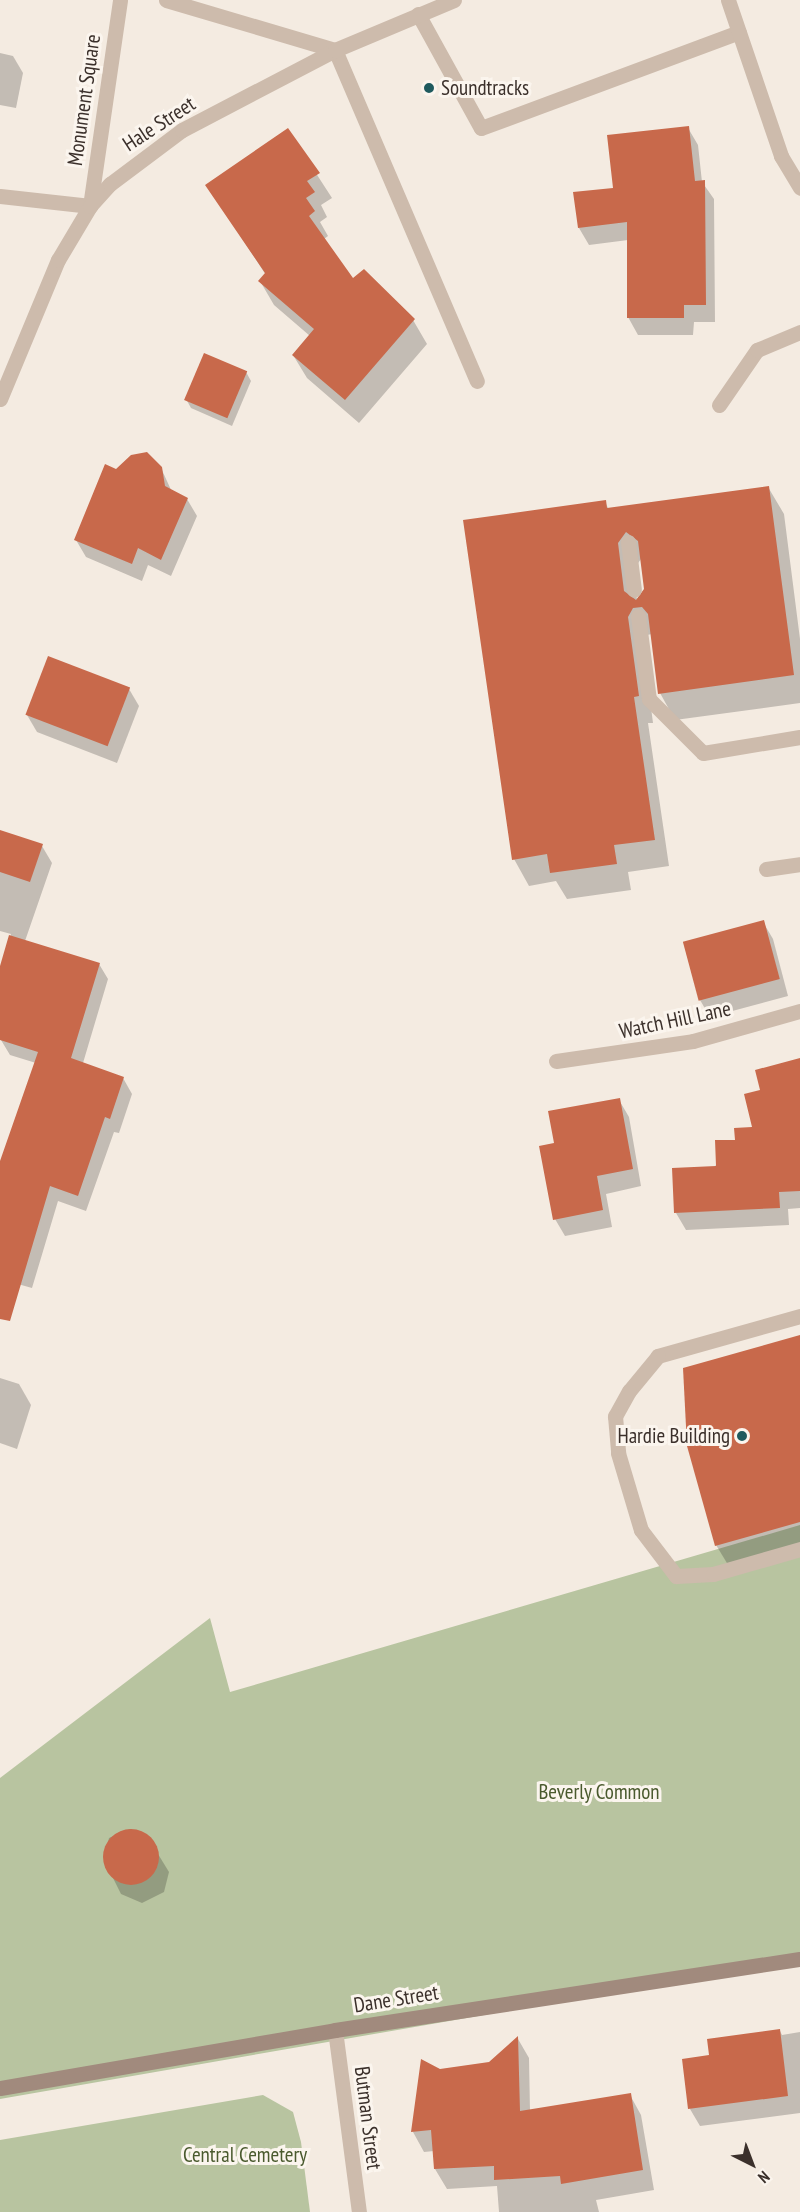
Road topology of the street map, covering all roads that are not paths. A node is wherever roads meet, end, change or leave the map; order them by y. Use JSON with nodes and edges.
{"nodes":[{"id":1,"x":120,"y":0,"type":"edge"},
{"id":2,"x":166,"y":0,"type":"edge"},
{"id":3,"x":454,"y":0,"type":"edge"},
{"id":4,"x":728,"y":0,"type":"edge"},
{"id":5,"x":418,"y":14,"type":"junction"},
{"id":6,"x":739,"y":32,"type":"junction"},
{"id":7,"x":334,"y":50,"type":"junction"},
{"id":8,"x":800,"y":188,"type":"edge"},
{"id":9,"x":0,"y":196,"type":"edge"},
{"id":10,"x":90,"y":206,"type":"junction"},
{"id":11,"x":800,"y":332,"type":"edge"},
{"id":12,"x":477,"y":381,"type":"dead end"},
{"id":13,"x":0,"y":399,"type":"edge"},
{"id":14,"x":719,"y":405,"type":"dead end"},
{"id":15,"x":628,"y":542,"type":"dead end"},
{"id":16,"x":634,"y":590,"type":"dead end"},
{"id":17,"x":638,"y":616,"type":"dead end"},
{"id":18,"x":800,"y":737,"type":"edge"},
{"id":19,"x":800,"y":864,"type":"edge"},
{"id":20,"x":766,"y":869,"type":"dead end"},
{"id":21,"x":800,"y":1011,"type":"edge"},
{"id":22,"x":556,"y":1061,"type":"dead end"},
{"id":23,"x":800,"y":1316,"type":"edge"},
{"id":24,"x":800,"y":1549,"type":"edge"},
{"id":25,"x":800,"y":1959,"type":"edge"},
{"id":26,"x":335,"y":2030,"type":"junction"},
{"id":27,"x":0,"y":2088,"type":"edge"},
{"id":28,"x":359,"y":2212,"type":"edge"}],
"edges":[{"from":1,"to":10,"type":"street","name":"Monument Square"},
{"from":2,"to":7,"type":"street"},
{"from":3,"to":5,"type":"street","name":"Hale Street"},
{"from":4,"to":6,"type":"street"},
{"from":5,"to":6,"type":"street"},
{"from":5,"to":7,"type":"street","name":"Hale Street"},
{"from":6,"to":8,"type":"street"},
{"from":7,"to":10,"type":"street","name":"Hale Street"},
{"from":7,"to":12,"type":"street"},
{"from":9,"to":10,"type":"street"},
{"from":10,"to":13,"type":"street","name":"Hale Street"},
{"from":11,"to":14,"type":"street"},
{"from":15,"to":16,"type":"street"},
{"from":17,"to":18,"type":"street"},
{"from":19,"to":20,"type":"street"},
{"from":21,"to":22,"type":"street","name":"Watch Hill Lane"},
{"from":23,"to":24,"type":"street"},
{"from":25,"to":26,"type":"main road","name":"Dane Street"},
{"from":26,"to":27,"type":"main road","name":"Dane Street"},
{"from":26,"to":28,"type":"street","name":"Butman Street"}]}
